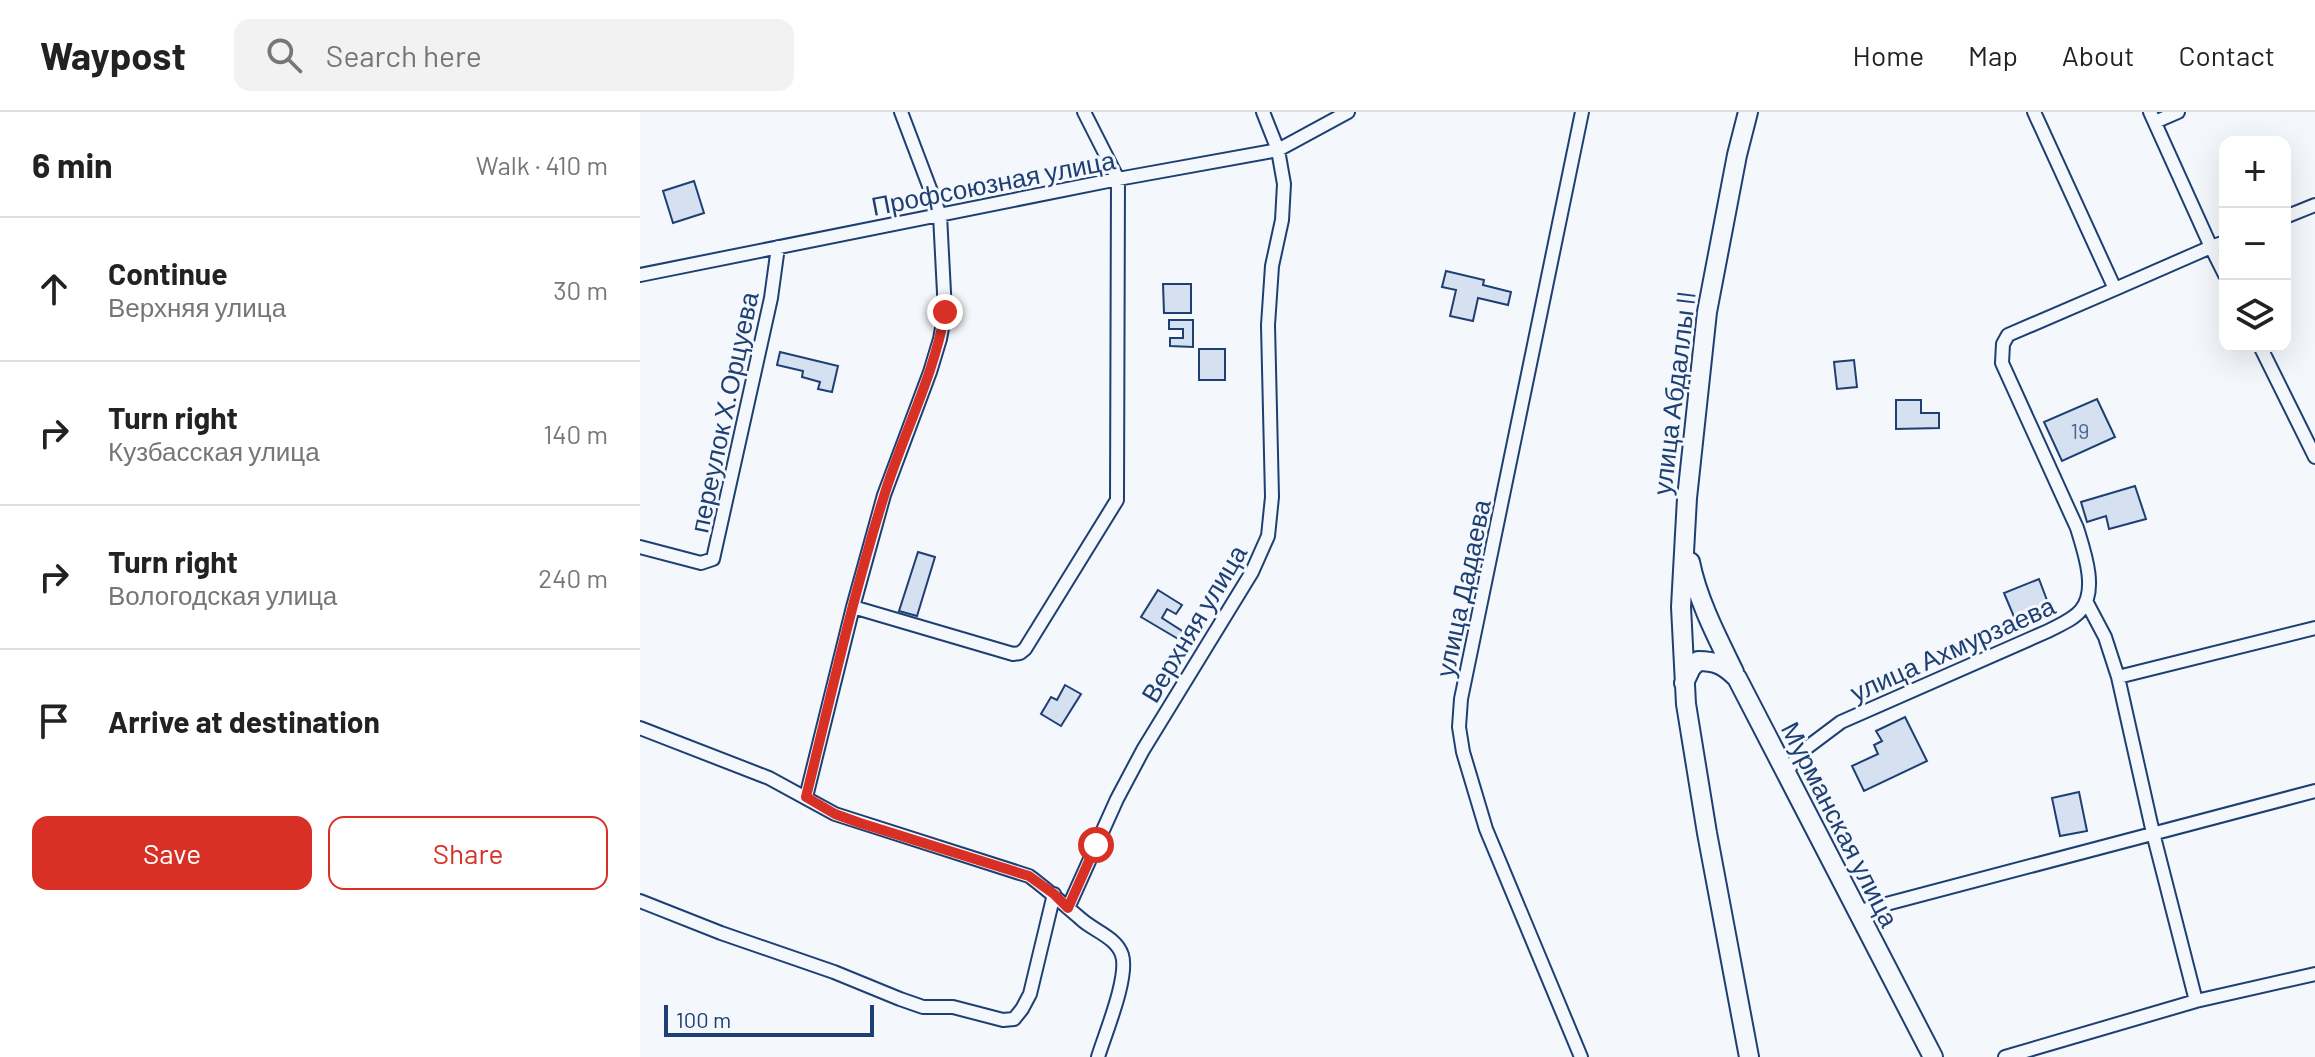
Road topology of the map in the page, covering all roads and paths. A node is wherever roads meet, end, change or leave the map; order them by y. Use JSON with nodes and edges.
{"nodes":[{"id":1,"x":901,"y":112,"type":"edge"},
{"id":2,"x":1084,"y":112,"type":"edge"},
{"id":3,"x":1263,"y":112,"type":"edge"},
{"id":4,"x":1348,"y":112,"type":"edge"},
{"id":5,"x":1582,"y":112,"type":"edge"},
{"id":6,"x":1748,"y":112,"type":"edge"},
{"id":7,"x":2034,"y":112,"type":"edge"},
{"id":8,"x":2178,"y":112,"type":"edge"},
{"id":9,"x":2152,"y":117,"type":"edge"},
{"id":10,"x":1278,"y":150,"type":"junction"},
{"id":11,"x":1118,"y":179,"type":"junction"},
{"id":12,"x":2315,"y":205,"type":"edge"},
{"id":13,"x":940,"y":215,"type":"junction"},
{"id":14,"x":2291,"y":215,"type":"edge"},
{"id":15,"x":2219,"y":244,"type":"edge"},
{"id":16,"x":778,"y":247,"type":"junction"},
{"id":17,"x":2211,"y":247,"type":"junction"},
{"id":18,"x":2219,"y":263,"type":"edge"},
{"id":19,"x":640,"y":275,"type":"edge"},
{"id":20,"x":2115,"y":289,"type":"junction"},
{"id":21,"x":2263,"y":352,"type":"edge"},
{"id":22,"x":2315,"y":457,"type":"edge"},
{"id":23,"x":1685,"y":534,"type":"junction"},
{"id":24,"x":640,"y":547,"type":"edge"},
{"id":25,"x":2086,"y":601,"type":"junction"},
{"id":26,"x":853,"y":607,"type":"junction"},
{"id":27,"x":2315,"y":628,"type":"edge"},
{"id":28,"x":2118,"y":677,"type":"junction"},
{"id":29,"x":1737,"y":678,"type":"junction"},
{"id":30,"x":1684,"y":683,"type":"junction"},
{"id":31,"x":640,"y":728,"type":"edge"},
{"id":32,"x":1786,"y":773,"type":"junction"},
{"id":33,"x":2315,"y":791,"type":"edge"},
{"id":34,"x":806,"y":797,"type":"junction"},
{"id":35,"x":2153,"y":833,"type":"junction"},
{"id":36,"x":1054,"y":894,"type":"junction"},
{"id":37,"x":640,"y":901,"type":"edge"},
{"id":38,"x":1068,"y":908,"type":"junction"},
{"id":39,"x":1856,"y":912,"type":"junction"},
{"id":40,"x":2315,"y":974,"type":"edge"},
{"id":41,"x":2196,"y":1001,"type":"junction"},
{"id":42,"x":1098,"y":1057,"type":"edge"},
{"id":43,"x":1581,"y":1057,"type":"edge"},
{"id":44,"x":1749,"y":1057,"type":"edge"},
{"id":45,"x":1933,"y":1057,"type":"edge"},
{"id":46,"x":2005,"y":1057,"type":"edge"}],
"edges":[{"from":1,"to":13,"type":"street"},
{"from":2,"to":11,"type":"street"},
{"from":3,"to":10,"type":"street","name":"Верхняя улица"},
{"from":4,"to":10,"type":"street","name":"Профсоюзная улица"},
{"from":5,"to":43,"type":"street","name":"улица Дадаева"},
{"from":6,"to":23,"type":"main road","name":"улица Абдаллы II"},
{"from":7,"to":20,"type":"street"},
{"from":8,"to":9,"type":"street"},
{"from":9,"to":17,"type":"street"},
{"from":10,"to":11,"type":"street","name":"Профсоюзная улица"},
{"from":10,"to":38,"type":"street","name":"Верхняя улица"},
{"from":11,"to":13,"type":"street","name":"Профсоюзная улица"},
{"from":11,"to":26,"type":"street"},
{"from":12,"to":14,"type":"street"},
{"from":13,"to":16,"type":"street","name":"Профсоюзная улица"},
{"from":13,"to":26,"type":"street"},
{"from":15,"to":17,"type":"street"},
{"from":16,"to":19,"type":"street","name":"Профсоюзная улица"},
{"from":16,"to":24,"type":"street","name":"переулок Х.Орцуева"},
{"from":17,"to":18,"type":"street"},
{"from":17,"to":20,"type":"street"},
{"from":20,"to":25,"type":"street","name":"улица Ахмурзаева"},
{"from":21,"to":22,"type":"street"},
{"from":23,"to":29,"type":"main road","name":"Мурманская улица"},
{"from":23,"to":30,"type":"main road","name":"улица Абдаллы II"},
{"from":25,"to":28,"type":"street"},
{"from":25,"to":32,"type":"street","name":"улица Ахмурзаева"},
{"from":26,"to":34,"type":"street"},
{"from":27,"to":28,"type":"street"},
{"from":28,"to":35,"type":"street"},
{"from":29,"to":30,"type":"main road"},
{"from":29,"to":32,"type":"main road","name":"Мурманская улица"},
{"from":30,"to":44,"type":"main road","name":"улица Абдаллы II"},
{"from":31,"to":34,"type":"street"},
{"from":32,"to":39,"type":"main road","name":"Мурманская улица"},
{"from":33,"to":35,"type":"street"},
{"from":34,"to":36,"type":"street"},
{"from":35,"to":39,"type":"street"},
{"from":35,"to":41,"type":"street"},
{"from":36,"to":37,"type":"street"},
{"from":36,"to":38,"type":"street"},
{"from":38,"to":42,"type":"street"},
{"from":39,"to":45,"type":"main road","name":"Мурманская улица"},
{"from":40,"to":41,"type":"street"},
{"from":41,"to":46,"type":"street"}]}
